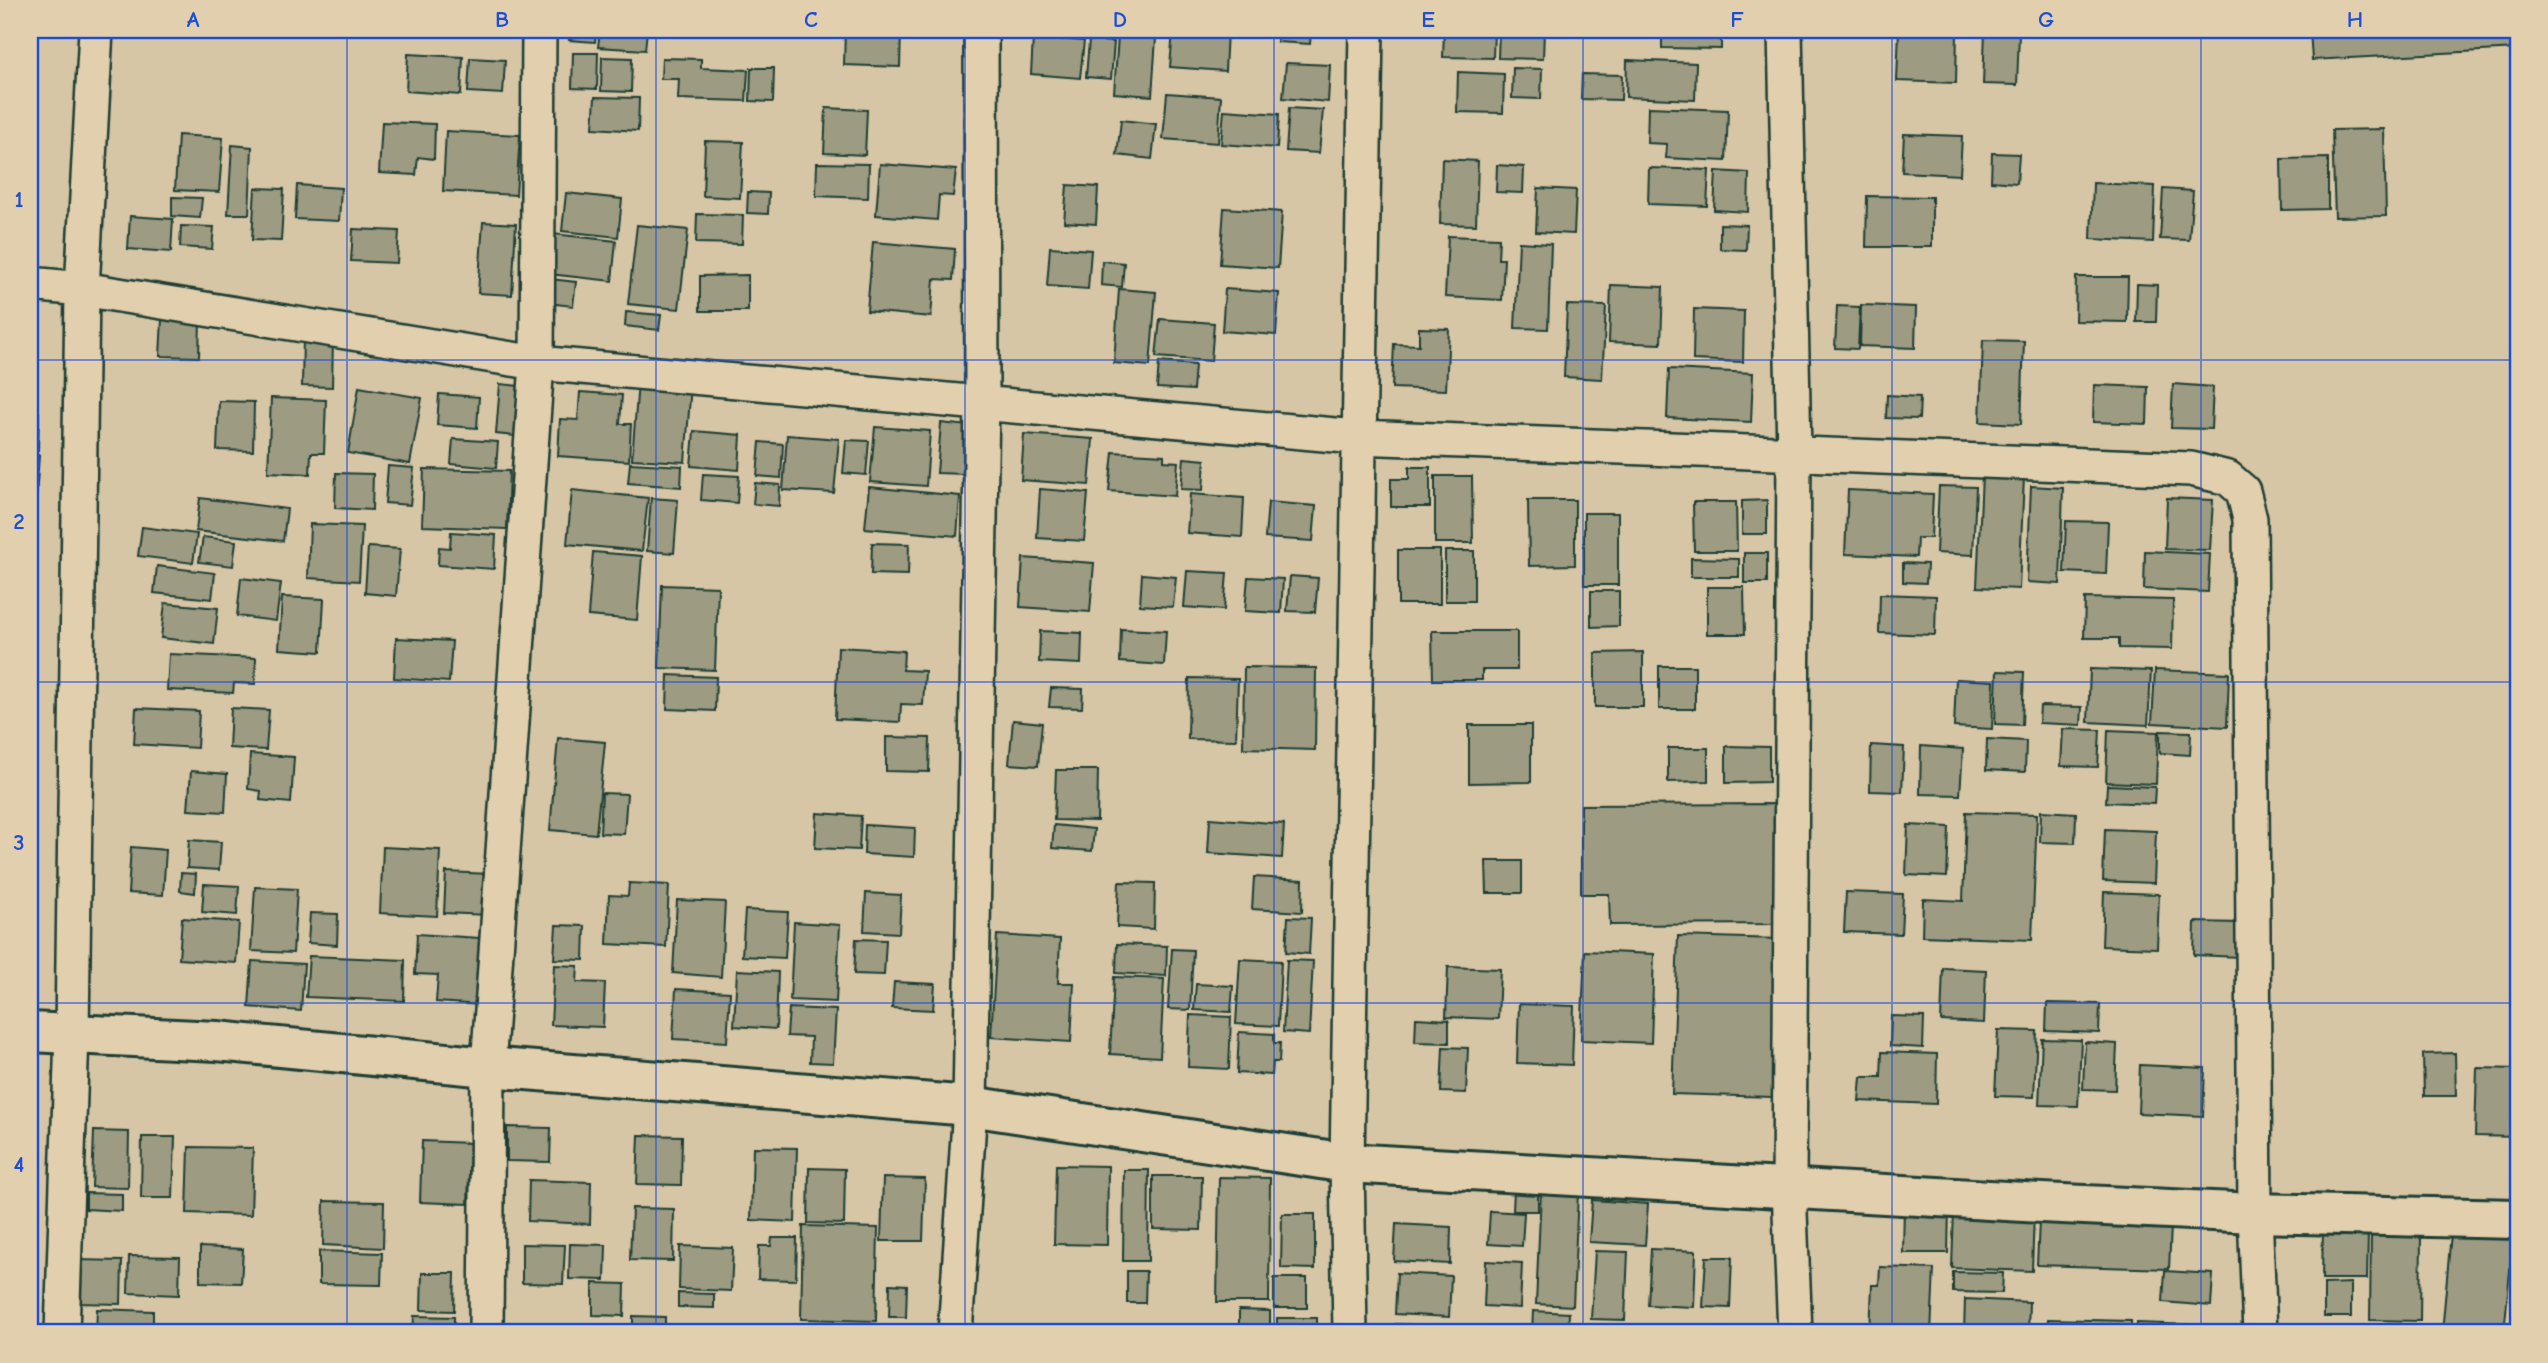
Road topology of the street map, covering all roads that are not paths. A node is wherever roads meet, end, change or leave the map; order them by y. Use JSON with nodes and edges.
{"nodes":[{"id":1,"x":96,"y":30,"type":"edge"},
{"id":2,"x":539,"y":30,"type":"edge"},
{"id":3,"x":981,"y":30,"type":"edge"},
{"id":4,"x":1366,"y":30,"type":"edge"},
{"id":5,"x":1785,"y":30,"type":"edge"},
{"id":6,"x":30,"y":284,"type":"edge"},
{"id":7,"x":82,"y":289,"type":"junction"},
{"id":8,"x":537,"y":363,"type":"junction"},
{"id":9,"x":982,"y":403,"type":"junction"},
{"id":10,"x":1357,"y":437,"type":"junction"},
{"id":11,"x":1794,"y":452,"type":"junction"},
{"id":12,"x":30,"y":1031,"type":"edge"},
{"id":13,"x":72,"y":1034,"type":"junction"},
{"id":14,"x":488,"y":1067,"type":"junction"},
{"id":15,"x":970,"y":1106,"type":"junction"},
{"id":16,"x":1347,"y":1163,"type":"junction"},
{"id":17,"x":1789,"y":1188,"type":"junction"},
{"id":18,"x":2255,"y":1213,"type":"junction"},
{"id":19,"x":2518,"y":1219,"type":"edge"},
{"id":20,"x":62,"y":1333,"type":"edge"},
{"id":21,"x":486,"y":1333,"type":"edge"},
{"id":22,"x":955,"y":1333,"type":"edge"},
{"id":23,"x":1350,"y":1333,"type":"edge"},
{"id":24,"x":1795,"y":1333,"type":"edge"},
{"id":25,"x":2260,"y":1333,"type":"edge"}],
"edges":[{"from":1,"to":7,"type":"street"},
{"from":2,"to":8,"type":"street"},
{"from":3,"to":9,"type":"street"},
{"from":4,"to":10,"type":"street"},
{"from":5,"to":11,"type":"street"},
{"from":6,"to":7,"type":"street"},
{"from":7,"to":8,"type":"street"},
{"from":7,"to":13,"type":"street"},
{"from":8,"to":9,"type":"street"},
{"from":8,"to":14,"type":"street"},
{"from":9,"to":10,"type":"street"},
{"from":9,"to":15,"type":"street"},
{"from":10,"to":11,"type":"street"},
{"from":10,"to":16,"type":"street"},
{"from":11,"to":17,"type":"street"},
{"from":11,"to":18,"type":"street"},
{"from":12,"to":13,"type":"street"},
{"from":13,"to":14,"type":"street"},
{"from":13,"to":20,"type":"street"},
{"from":14,"to":15,"type":"street"},
{"from":14,"to":21,"type":"street"},
{"from":15,"to":16,"type":"street"},
{"from":15,"to":22,"type":"street"},
{"from":16,"to":17,"type":"street"},
{"from":16,"to":23,"type":"street"},
{"from":17,"to":18,"type":"street"},
{"from":17,"to":24,"type":"street"},
{"from":18,"to":19,"type":"street"},
{"from":18,"to":25,"type":"street"}]}
